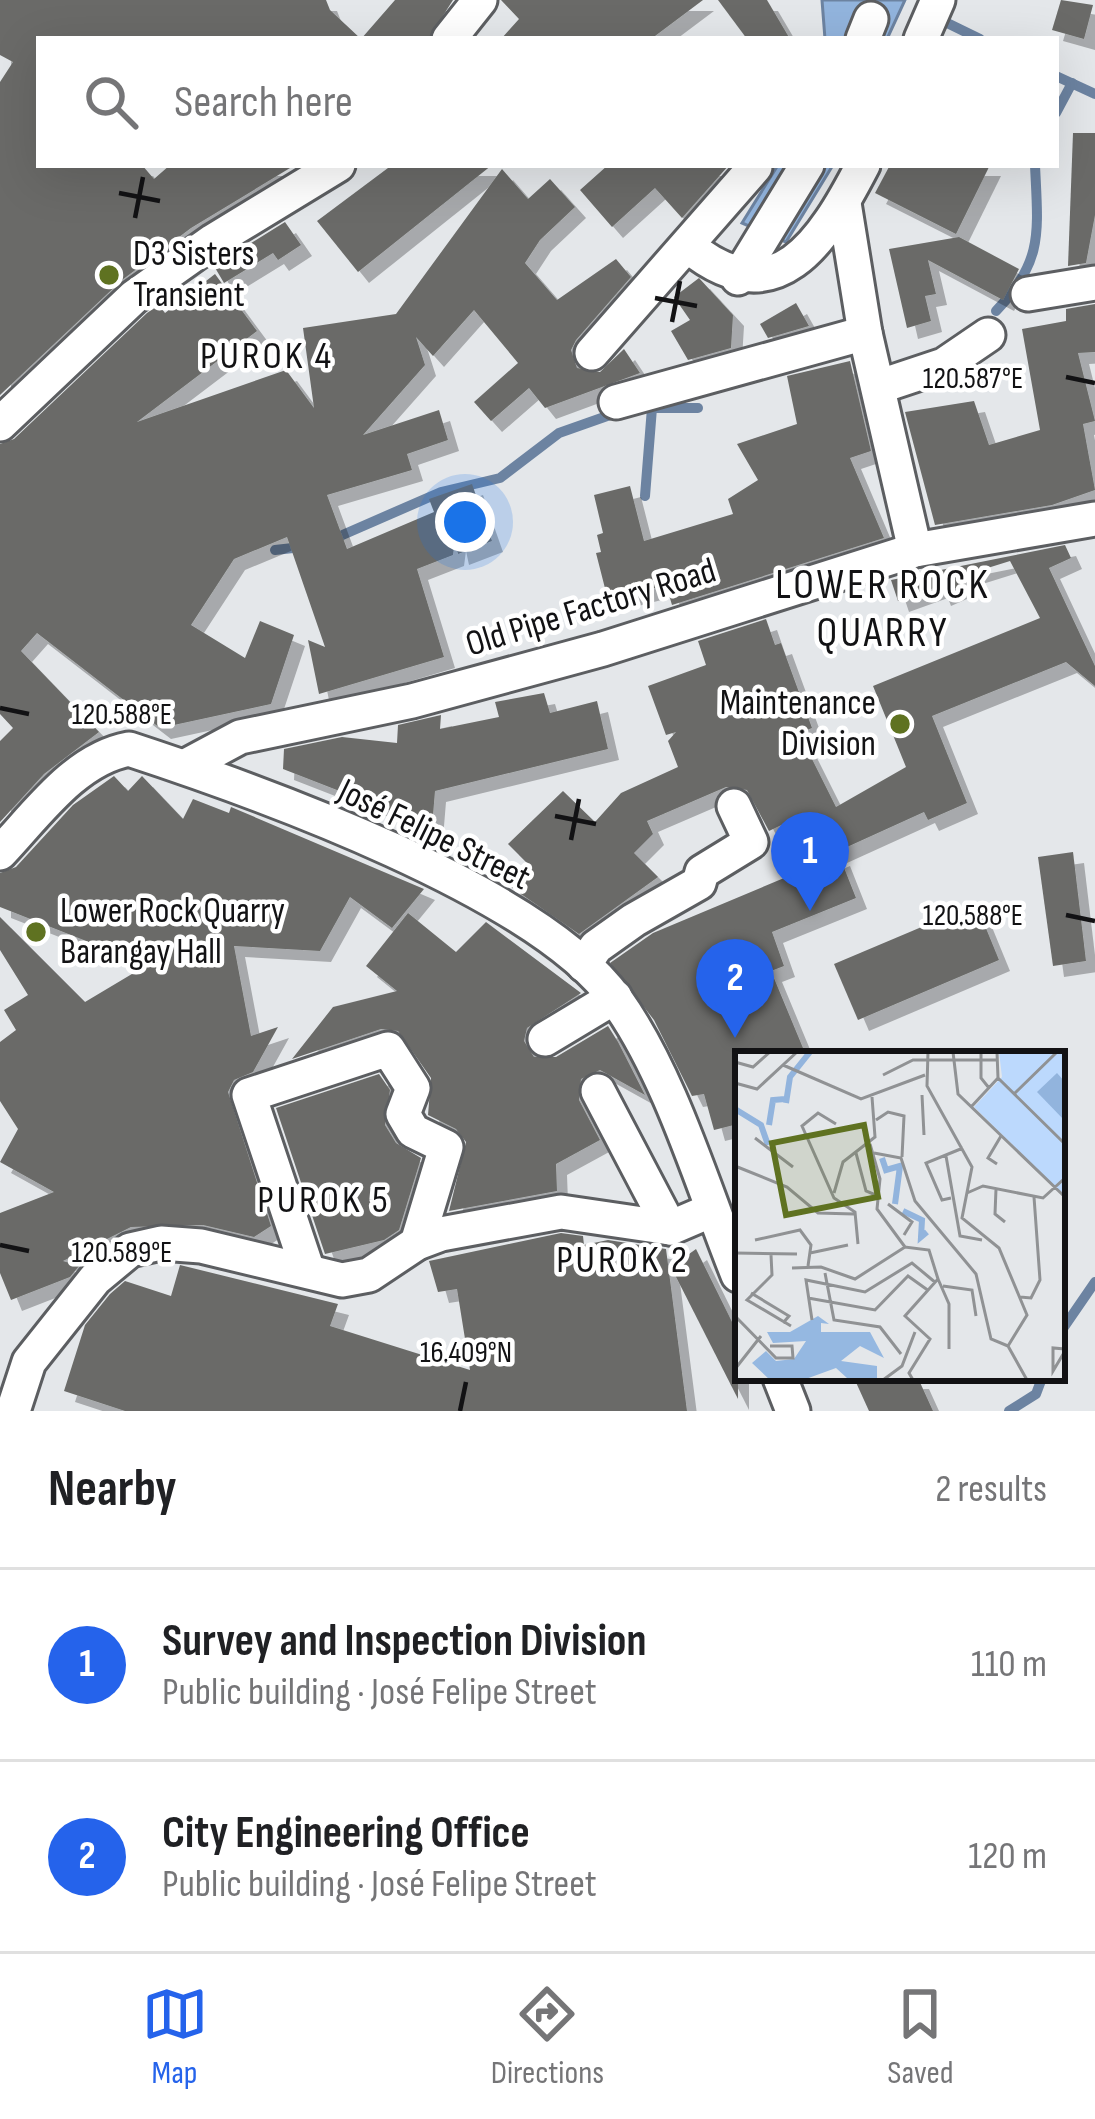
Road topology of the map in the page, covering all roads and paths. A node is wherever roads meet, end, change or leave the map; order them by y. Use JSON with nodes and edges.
{"nodes":[{"id":1,"x":480,"y":0,"type":"edge"},
{"id":2,"x":451,"y":36,"type":"edge"},
{"id":3,"x":333,"y":168,"type":"edge"},
{"id":4,"x":754,"y":168,"type":"edge"},
{"id":5,"x":805,"y":168,"type":"edge"},
{"id":6,"x":861,"y":168,"type":"edge"},
{"id":7,"x":844,"y":202,"type":"junction"},
{"id":8,"x":688,"y":247,"type":"junction"},
{"id":9,"x":738,"y":278,"type":"junction"},
{"id":10,"x":1095,"y":284,"type":"edge"},
{"id":11,"x":1028,"y":294,"type":"dead end"},
{"id":12,"x":866,"y":333,"type":"junction"},
{"id":13,"x":988,"y":335,"type":"dead end"},
{"id":14,"x":592,"y":353,"type":"dead end"},
{"id":15,"x":878,"y":387,"type":"junction"},
{"id":16,"x":616,"y":402,"type":"dead end"},
{"id":17,"x":0,"y":424,"type":"edge"},
{"id":18,"x":1095,"y":519,"type":"edge"},
{"id":19,"x":915,"y":550,"type":"junction"},
{"id":20,"x":184,"y":767,"type":"junction"},
{"id":21,"x":734,"y":806,"type":"dead end"},
{"id":22,"x":0,"y":853,"type":"edge"},
{"id":23,"x":584,"y":965,"type":"junction"},
{"id":24,"x":615,"y":997,"type":"junction"},
{"id":25,"x":545,"y":1039,"type":"dead end"},
{"id":26,"x":598,"y":1090,"type":"dead end"},
{"id":27,"x":712,"y":1210,"type":"junction"},
{"id":28,"x":670,"y":1228,"type":"junction"},
{"id":29,"x":417,"y":1243,"type":"junction"},
{"id":30,"x":735,"y":1258,"type":"edge"},
{"id":31,"x":308,"y":1271,"type":"junction"},
{"id":32,"x":781,"y":1381,"type":"edge"},
{"id":33,"x":12,"y":1407,"type":"edge"},
{"id":34,"x":793,"y":1411,"type":"edge"}],
"edges":[{"from":1,"to":2,"type":"street"},
{"from":3,"to":17,"type":"street"},
{"from":4,"to":8,"type":"street"},
{"from":5,"to":9,"type":"street"},
{"from":6,"to":7,"type":"street"},
{"from":7,"to":9,"type":"street"},
{"from":7,"to":12,"type":"street"},
{"from":8,"to":9,"type":"street"},
{"from":8,"to":14,"type":"street"},
{"from":10,"to":11,"type":"street"},
{"from":12,"to":15,"type":"street"},
{"from":12,"to":16,"type":"street"},
{"from":13,"to":15,"type":"street"},
{"from":15,"to":19,"type":"street"},
{"from":18,"to":19,"type":"street","name":"Old Pipe Factory Road"},
{"from":19,"to":20,"type":"street","name":"Old Pipe Factory Road"},
{"from":20,"to":22,"type":"street","name":"José Felipe Street"},
{"from":20,"to":23,"type":"street","name":"José Felipe Street"},
{"from":21,"to":23,"type":"street"},
{"from":23,"to":24,"type":"street","name":"José Felipe Street"},
{"from":24,"to":25,"type":"street"},
{"from":24,"to":27,"type":"street","name":"José Felipe Street"},
{"from":26,"to":28,"type":"street"},
{"from":27,"to":28,"type":"street"},
{"from":27,"to":30,"type":"street","name":"José Felipe Street"},
{"from":28,"to":29,"type":"street"},
{"from":29,"to":31,"type":"street"},
{"from":29,"to":31,"type":"street"},
{"from":31,"to":33,"type":"street"},
{"from":32,"to":34,"type":"street"}]}
